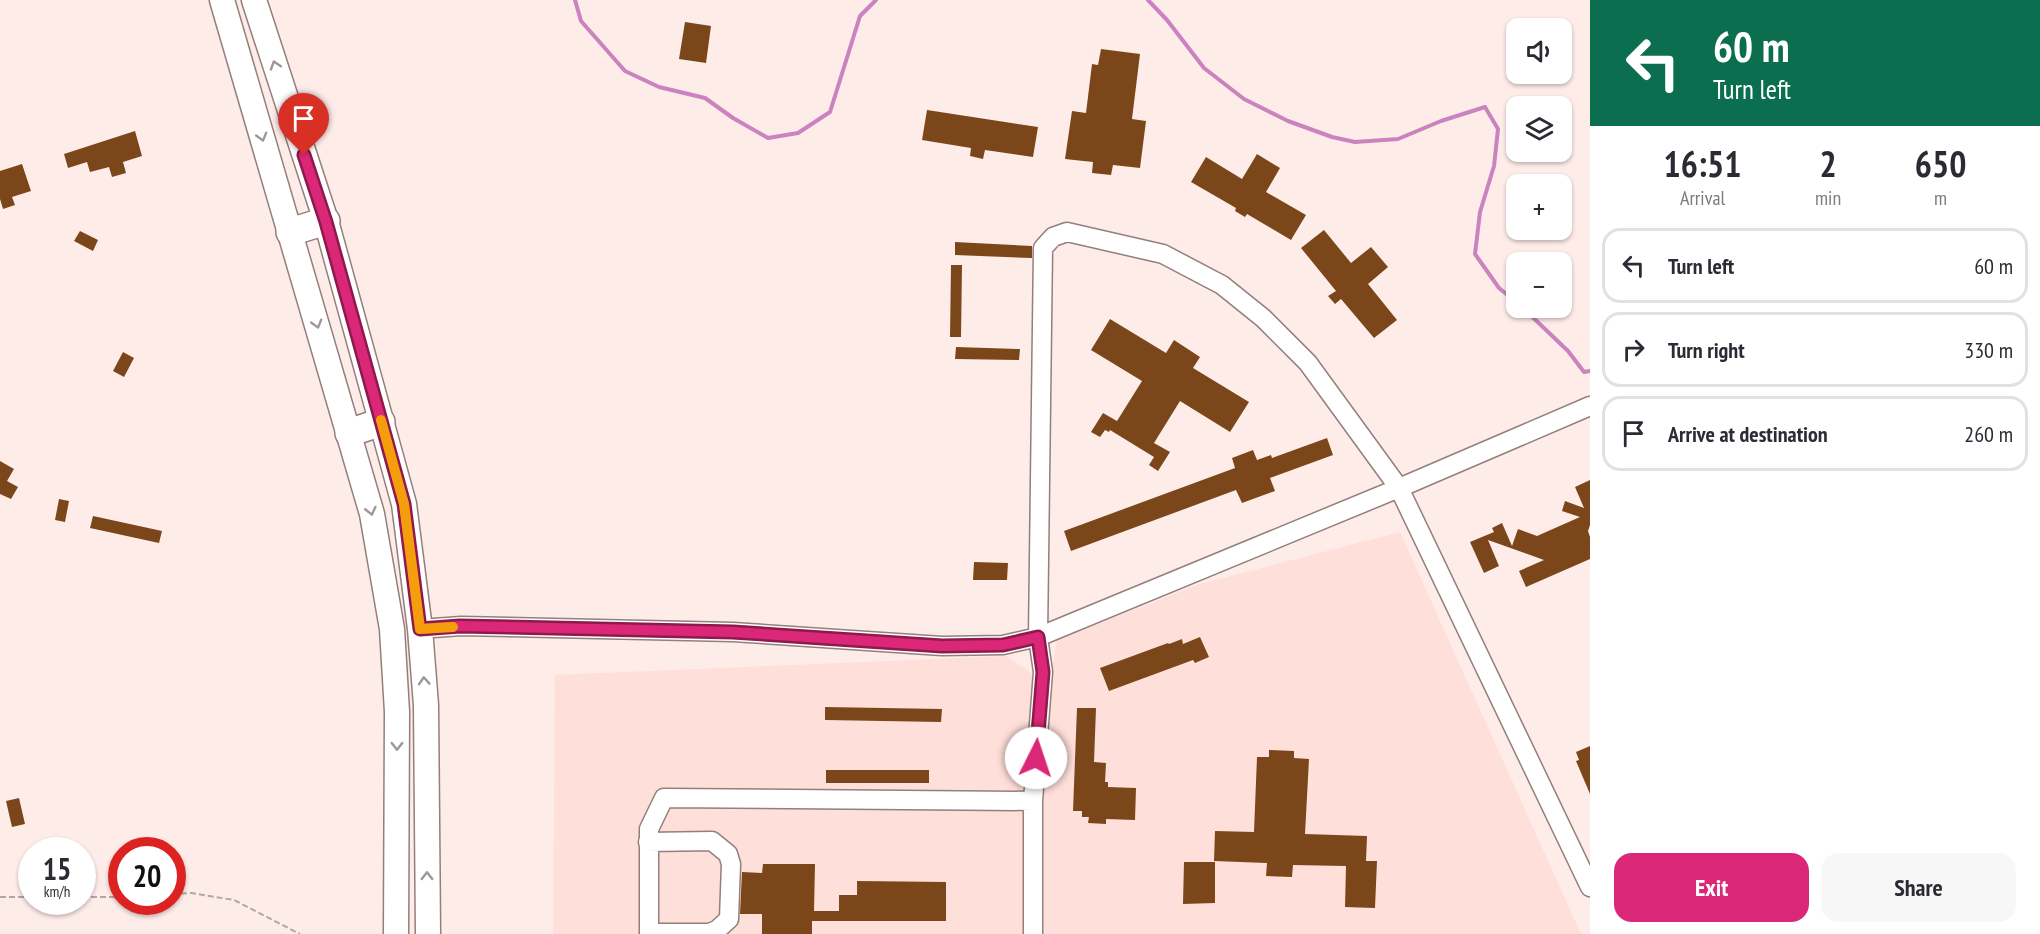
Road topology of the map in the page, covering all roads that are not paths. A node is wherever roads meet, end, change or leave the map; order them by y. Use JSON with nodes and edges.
{"nodes":[{"id":1,"x":222,"y":0,"type":"edge"},
{"id":2,"x":254,"y":0,"type":"edge"},
{"id":3,"x":326,"y":222,"type":"junction"},
{"id":4,"x":290,"y":232,"type":"junction"},
{"id":5,"x":1590,"y":406,"type":"edge"},
{"id":6,"x":381,"y":422,"type":"junction"},
{"id":7,"x":349,"y":433,"type":"junction"},
{"id":8,"x":1399,"y":488,"type":"junction"},
{"id":9,"x":420,"y":629,"type":"junction"},
{"id":10,"x":1038,"y":637,"type":"junction"},
{"id":11,"x":1033,"y":801,"type":"junction"},
{"id":12,"x":648,"y":842,"type":"junction"},
{"id":13,"x":1590,"y":887,"type":"edge"},
{"id":14,"x":396,"y":934,"type":"edge"},
{"id":15,"x":428,"y":934,"type":"edge"},
{"id":16,"x":649,"y":934,"type":"edge"},
{"id":17,"x":1033,"y":934,"type":"edge"}],
"edges":[{"from":1,"to":4,"type":"main road","one_way":true},
{"from":3,"to":2,"type":"main road","one_way":true},
{"from":3,"to":4,"type":"highway"},
{"from":3,"to":6,"type":"main road"},
{"from":4,"to":7,"type":"main road","one_way":true},
{"from":5,"to":8,"type":"lane"},
{"from":6,"to":7,"type":"highway"},
{"from":6,"to":9,"type":"main road"},
{"from":7,"to":14,"type":"main road","one_way":true},
{"from":8,"to":10,"type":"lane"},
{"from":8,"to":10,"type":"lane"},
{"from":8,"to":13,"type":"lane"},
{"from":9,"to":10,"type":"lane"},
{"from":15,"to":9,"type":"main road","one_way":true},
{"from":10,"to":11,"type":"lane"},
{"from":11,"to":12,"type":"lane"},
{"from":11,"to":17,"type":"lane"},
{"from":12,"to":16,"type":"lane"},
{"from":12,"to":16,"type":"lane"}]}
